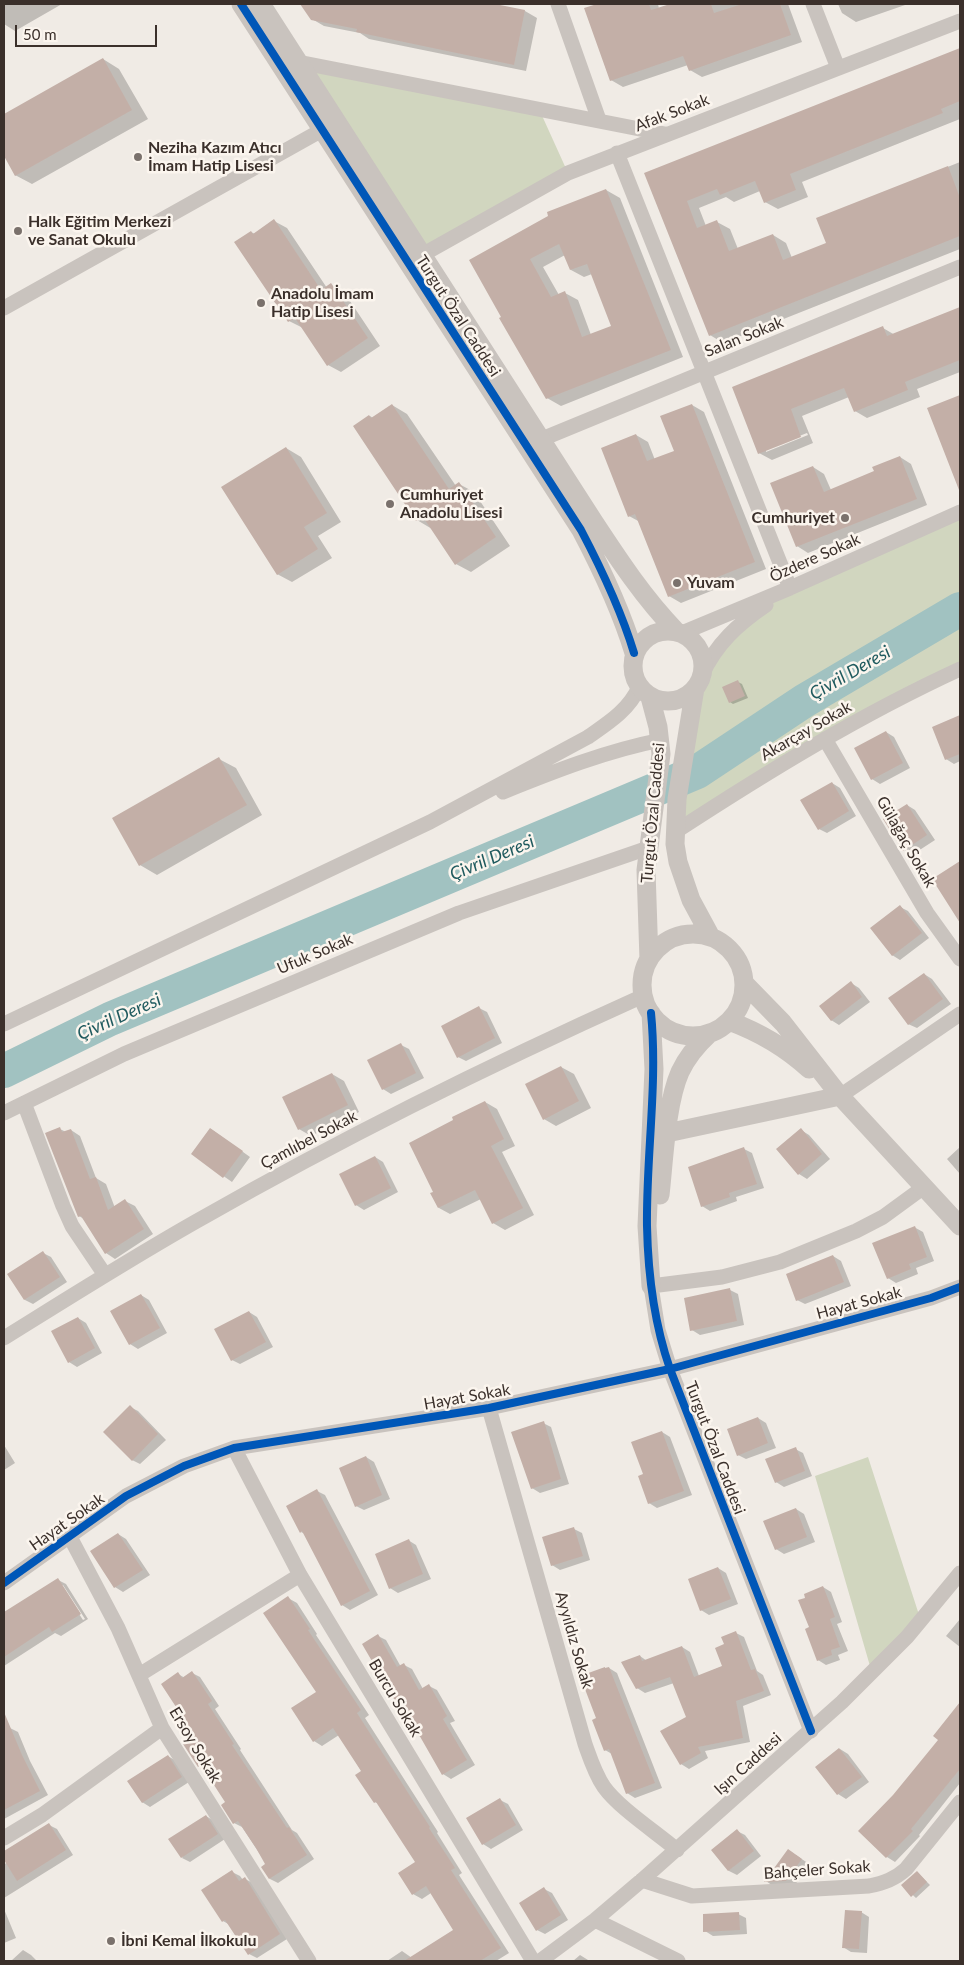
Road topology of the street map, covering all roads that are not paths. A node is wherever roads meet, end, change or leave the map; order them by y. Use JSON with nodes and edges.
{"nodes":[{"id":1,"x":241,"y":4,"type":"edge"},
{"id":2,"x":261,"y":4,"type":"edge"},
{"id":3,"x":558,"y":4,"type":"edge"},
{"id":4,"x":813,"y":4,"type":"edge"},
{"id":5,"x":960,"y":21,"type":"edge"},
{"id":6,"x":298,"y":62,"type":"junction"},
{"id":7,"x":838,"y":68,"type":"junction"},
{"id":8,"x":599,"y":120,"type":"junction"},
{"id":9,"x":329,"y":126,"type":"junction"},
{"id":10,"x":666,"y":134,"type":"junction"},
{"id":11,"x":617,"y":153,"type":"junction"},
{"id":12,"x":415,"y":259,"type":"junction"},
{"id":13,"x":960,"y":267,"type":"edge"},
{"id":14,"x":4,"y":308,"type":"edge"},
{"id":15,"x":704,"y":372,"type":"junction"},
{"id":16,"x":542,"y":439,"type":"junction"},
{"id":17,"x":960,"y":512,"type":"edge"},
{"id":18,"x":790,"y":588,"type":"junction"},
{"id":19,"x":679,"y":632,"type":"junction"},
{"id":20,"x":634,"y":653,"type":"junction"},
{"id":21,"x":960,"y":669,"type":"edge"},
{"id":22,"x":699,"y":682,"type":"junction"},
{"id":23,"x":644,"y":692,"type":"junction"},
{"id":24,"x":825,"y":739,"type":"junction"},
{"id":25,"x":661,"y":747,"type":"junction"},
{"id":26,"x":430,"y":822,"type":"junction"},
{"id":27,"x":675,"y":832,"type":"junction"},
{"id":28,"x":648,"y":848,"type":"junction"},
{"id":29,"x":711,"y":936,"type":"junction"},
{"id":30,"x":960,"y":959,"type":"edge"},
{"id":31,"x":649,"y":960,"type":"junction"},
{"id":32,"x":745,"y":984,"type":"junction"},
{"id":33,"x":647,"y":1004,"type":"junction"},
{"id":34,"x":960,"y":1014,"type":"edge"},
{"id":35,"x":729,"y":1021,"type":"junction"},
{"id":36,"x":4,"y":1024,"type":"edge"},
{"id":37,"x":710,"y":1033,"type":"junction"},
{"id":38,"x":840,"y":1096,"type":"junction"},
{"id":39,"x":24,"y":1103,"type":"junction"},
{"id":40,"x":4,"y":1113,"type":"edge"},
{"id":41,"x":667,"y":1133,"type":"junction"},
{"id":42,"x":924,"y":1187,"type":"junction"},
{"id":43,"x":960,"y":1226,"type":"edge"},
{"id":44,"x":104,"y":1275,"type":"junction"},
{"id":45,"x":651,"y":1286,"type":"junction"},
{"id":46,"x":960,"y":1287,"type":"edge"},
{"id":47,"x":4,"y":1338,"type":"edge"},
{"id":48,"x":670,"y":1369,"type":"junction"},
{"id":49,"x":489,"y":1408,"type":"junction"},
{"id":50,"x":234,"y":1448,"type":"junction"},
{"id":51,"x":70,"y":1537,"type":"junction"},
{"id":52,"x":960,"y":1573,"type":"edge"},
{"id":53,"x":300,"y":1575,"type":"junction"},
{"id":54,"x":4,"y":1583,"type":"edge"},
{"id":55,"x":139,"y":1675,"type":"junction"},
{"id":56,"x":162,"y":1728,"type":"junction"},
{"id":57,"x":811,"y":1731,"type":"junction"},
{"id":58,"x":960,"y":1802,"type":"edge"},
{"id":59,"x":4,"y":1838,"type":"edge"},
{"id":60,"x":677,"y":1850,"type":"junction"},
{"id":61,"x":642,"y":1880,"type":"junction"},
{"id":62,"x":595,"y":1920,"type":"junction"},
{"id":63,"x":309,"y":1961,"type":"edge"},
{"id":64,"x":533,"y":1961,"type":"edge"},
{"id":65,"x":540,"y":1961,"type":"edge"},
{"id":66,"x":678,"y":1961,"type":"edge"}],
"edges":[{"from":1,"to":9,"type":"street","name":"Turgut Özal Caddesi"},
{"from":2,"to":6,"type":"street","name":"Turgut Özal Caddesi"},
{"from":3,"to":8,"type":"street"},
{"from":4,"to":7,"type":"street"},
{"from":5,"to":7,"type":"street","name":"Afak Sokak"},
{"from":6,"to":8,"type":"street"},
{"from":6,"to":9,"type":"street","name":"Turgut Özal Caddesi"},
{"from":7,"to":10,"type":"street","name":"Afak Sokak"},
{"from":8,"to":10,"type":"street"},
{"from":9,"to":12,"type":"street","name":"Turgut Özal Caddesi"},
{"from":9,"to":14,"type":"street"},
{"from":10,"to":11,"type":"street","name":"Afak Sokak"},
{"from":11,"to":12,"type":"street","name":"Afak Sokak"},
{"from":11,"to":15,"type":"street"},
{"from":12,"to":16,"type":"street","name":"Turgut Özal Caddesi"},
{"from":12,"to":20,"type":"street","name":"Turgut Özal Caddesi"},
{"from":13,"to":15,"type":"street","name":"Salan Sokak"},
{"from":15,"to":16,"type":"street","name":"Salan Sokak"},
{"from":15,"to":18,"type":"street"},
{"from":16,"to":19,"type":"street","name":"Turgut Özal Caddesi"},
{"from":17,"to":18,"type":"street","name":"Özdere Sokak"},
{"from":18,"to":19,"type":"street","name":"Özdere Sokak"},
{"from":18,"to":22,"type":"street"},
{"from":19,"to":20,"type":"street"},
{"from":19,"to":22,"type":"street"},
{"from":20,"to":23,"type":"street"},
{"from":21,"to":24,"type":"street","name":"Akarçay Sokak"},
{"from":22,"to":23,"type":"street"},
{"from":22,"to":27,"type":"street","name":"Turgut Özal Caddesi"},
{"from":23,"to":25,"type":"street","name":"Turgut Özal Caddesi"},
{"from":23,"to":26,"type":"street"},
{"from":24,"to":27,"type":"street","name":"Akarçay Sokak"},
{"from":24,"to":30,"type":"street","name":"Gülağaç Sokak"},
{"from":25,"to":26,"type":"street"},
{"from":25,"to":28,"type":"street","name":"Turgut Özal Caddesi"},
{"from":26,"to":36,"type":"street"},
{"from":27,"to":29,"type":"street","name":"Turgut Özal Caddesi"},
{"from":28,"to":31,"type":"street","name":"Turgut Özal Caddesi"},
{"from":28,"to":39,"type":"street","name":"Ufuk Sokak"},
{"from":29,"to":31,"type":"street"},
{"from":29,"to":32,"type":"street"},
{"from":31,"to":33,"type":"street"},
{"from":32,"to":35,"type":"street"},
{"from":32,"to":38,"type":"street"},
{"from":33,"to":37,"type":"street"},
{"from":33,"to":44,"type":"street","name":"Çamlıbel Sokak"},
{"from":33,"to":45,"type":"street","name":"Turgut Özal Caddesi"},
{"from":34,"to":38,"type":"street"},
{"from":35,"to":37,"type":"street"},
{"from":35,"to":38,"type":"street"},
{"from":37,"to":41,"type":"street","name":"Turgut Özal Caddesi"},
{"from":38,"to":41,"type":"street"},
{"from":38,"to":42,"type":"street"},
{"from":39,"to":40,"type":"street","name":"Ufuk Sokak"},
{"from":39,"to":44,"type":"street"},
{"from":41,"to":45,"type":"street","name":"Turgut Özal Caddesi"},
{"from":42,"to":43,"type":"street"},
{"from":42,"to":45,"type":"street"},
{"from":44,"to":47,"type":"street","name":"Çamlıbel Sokak"},
{"from":45,"to":48,"type":"street","name":"Turgut Özal Caddesi"},
{"from":46,"to":48,"type":"street","name":"Hayat Sokak"},
{"from":48,"to":49,"type":"street","name":"Hayat Sokak"},
{"from":48,"to":57,"type":"street","name":"Turgut Özal Caddesi"},
{"from":49,"to":50,"type":"street","name":"Hayat Sokak"},
{"from":49,"to":60,"type":"street","name":"Ayyıldız Sokak"},
{"from":50,"to":51,"type":"street","name":"Hayat Sokak"},
{"from":50,"to":53,"type":"street","name":"Burcu Sokak"},
{"from":51,"to":54,"type":"street","name":"Hayat Sokak"},
{"from":51,"to":55,"type":"street","name":"Ersoy Sokak"},
{"from":52,"to":57,"type":"street","name":"Işın Caddesi"},
{"from":53,"to":55,"type":"street"},
{"from":53,"to":64,"type":"street","name":"Burcu Sokak"},
{"from":55,"to":56,"type":"street","name":"Ersoy Sokak"},
{"from":56,"to":59,"type":"street"},
{"from":56,"to":63,"type":"street","name":"Ersoy Sokak"},
{"from":57,"to":60,"type":"street","name":"Işın Caddesi"},
{"from":58,"to":61,"type":"street","name":"Bahçeler Sokak"},
{"from":60,"to":61,"type":"street","name":"Işın Caddesi"},
{"from":61,"to":62,"type":"street","name":"Işın Caddesi"},
{"from":62,"to":65,"type":"street","name":"Işın Caddesi"},
{"from":62,"to":66,"type":"street"}]}
